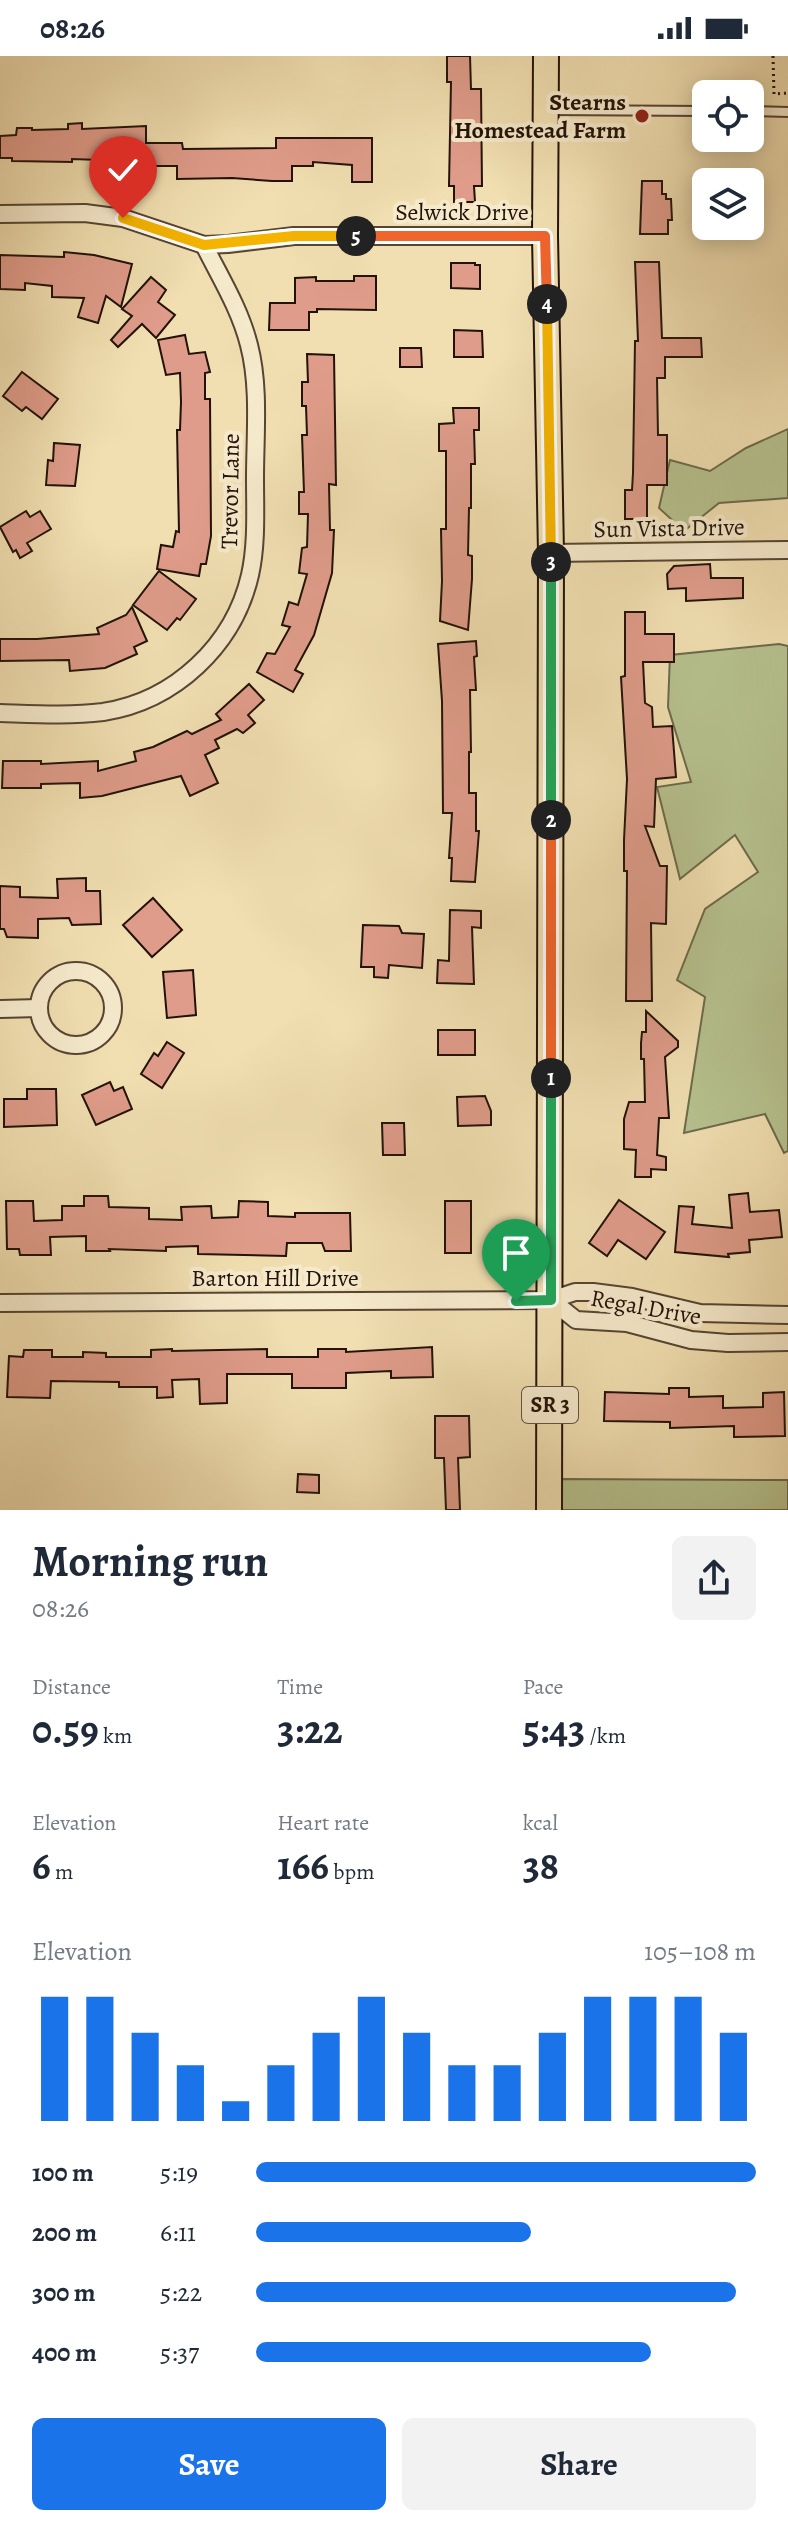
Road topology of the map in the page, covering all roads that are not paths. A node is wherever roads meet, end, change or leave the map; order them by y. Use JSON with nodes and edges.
{"nodes":[{"id":1,"x":546,"y":56,"type":"edge"},
{"id":2,"x":546,"y":110,"type":"junction"},
{"id":3,"x":692,"y":111,"type":"edge"},
{"id":4,"x":764,"y":111,"type":"edge"},
{"id":5,"x":788,"y":112,"type":"edge"},
{"id":6,"x":0,"y":214,"type":"edge"},
{"id":7,"x":545,"y":236,"type":"junction"},
{"id":8,"x":204,"y":245,"type":"junction"},
{"id":9,"x":788,"y":550,"type":"edge"},
{"id":10,"x":551,"y":553,"type":"junction"},
{"id":11,"x":0,"y":713,"type":"edge"},
{"id":12,"x":39,"y":1008,"type":"junction"},
{"id":13,"x":0,"y":1009,"type":"edge"},
{"id":14,"x":551,"y":1300,"type":"junction"},
{"id":15,"x":0,"y":1303,"type":"edge"},
{"id":16,"x":787,"y":1315,"type":"edge"},
{"id":17,"x":787,"y":1342,"type":"edge"},
{"id":18,"x":549,"y":1510,"type":"edge"}],
"edges":[{"from":1,"to":2,"type":"main road","number":"SR 3"},
{"from":2,"to":3,"type":"lane"},
{"from":2,"to":7,"type":"main road","number":"SR 3"},
{"from":4,"to":5,"type":"lane"},
{"from":6,"to":8,"type":"street","name":"Selwick Drive"},
{"from":7,"to":8,"type":"street","name":"Selwick Drive"},
{"from":7,"to":10,"type":"main road","number":"SR 3"},
{"from":8,"to":11,"type":"street","name":"Trevor Lane"},
{"from":9,"to":10,"type":"street","name":"Sun Vista Drive"},
{"from":10,"to":14,"type":"main road","number":"SR 3"},
{"from":12,"to":12,"type":"street"},
{"from":12,"to":13,"type":"street"},
{"from":14,"to":15,"type":"street","name":"Barton Hill Drive"},
{"from":14,"to":16,"type":"street","name":"Regal Drive"},
{"from":14,"to":17,"type":"street","name":"Regal Drive"},
{"from":14,"to":18,"type":"main road","number":"SR 3"},
{"from":16,"to":17,"type":"street"}]}
